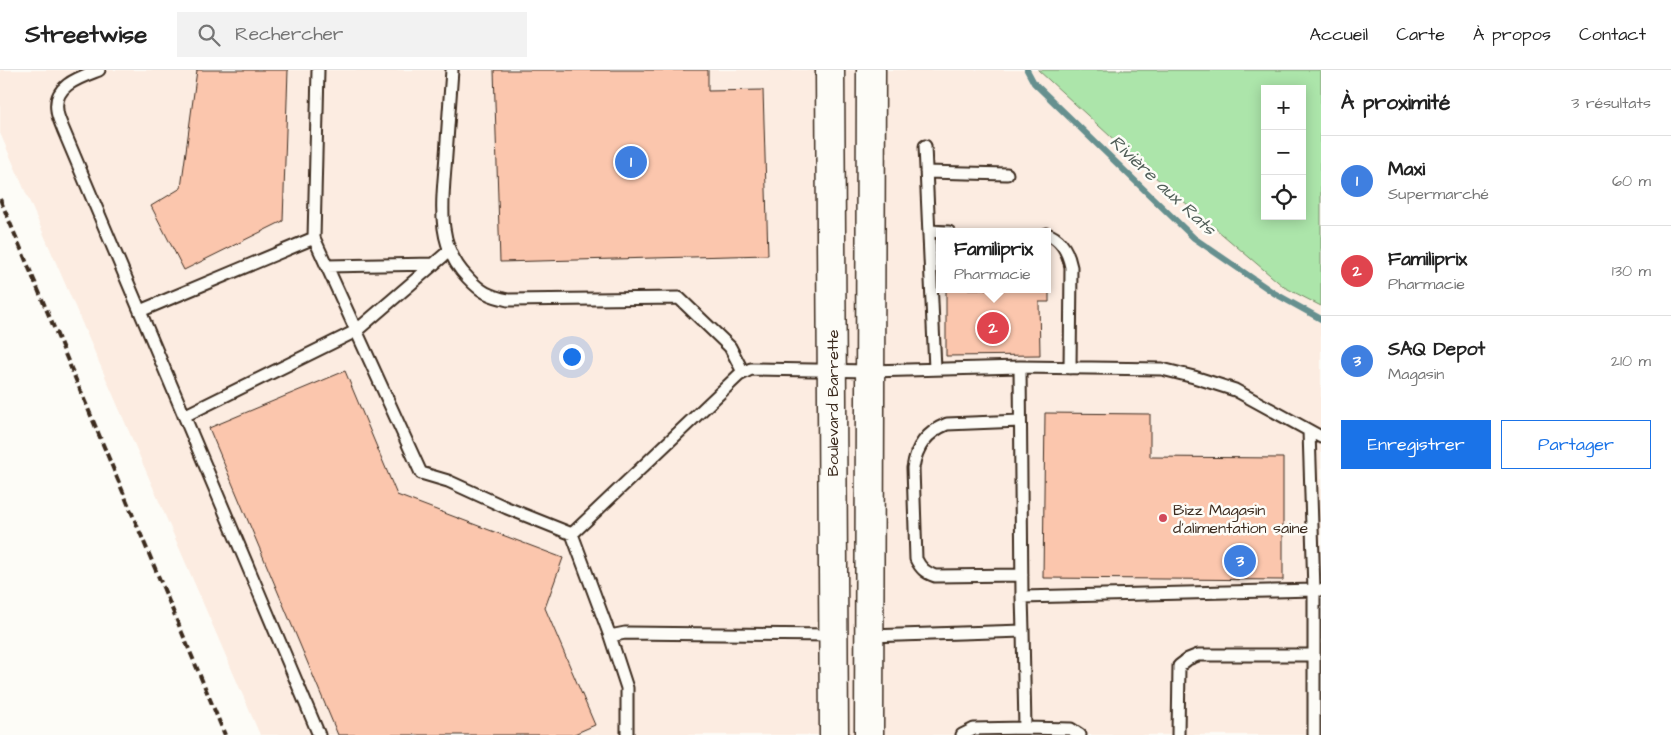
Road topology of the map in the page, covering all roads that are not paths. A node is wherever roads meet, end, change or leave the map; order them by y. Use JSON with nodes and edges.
{"nodes":[{"id":1,"x":99,"y":70,"type":"edge"},
{"id":2,"x":318,"y":70,"type":"edge"},
{"id":3,"x":452,"y":70,"type":"edge"},
{"id":4,"x":830,"y":70,"type":"edge"},
{"id":5,"x":871,"y":70,"type":"edge"},
{"id":6,"x":925,"y":146,"type":"dead end"},
{"id":7,"x":926,"y":172,"type":"junction"},
{"id":8,"x":1007,"y":174,"type":"dead end"},
{"id":9,"x":929,"y":231,"type":"junction"},
{"id":10,"x":936,"y":231,"type":"edge"},
{"id":11,"x":1051,"y":236,"type":"edge"},
{"id":12,"x":314,"y":238,"type":"junction"},
{"id":13,"x":449,"y":251,"type":"junction"},
{"id":14,"x":434,"y":264,"type":"junction"},
{"id":15,"x":327,"y":266,"type":"junction"},
{"id":16,"x":140,"y":311,"type":"junction"},
{"id":17,"x":356,"y":331,"type":"junction"},
{"id":18,"x":1020,"y":367,"type":"junction"},
{"id":19,"x":1070,"y":368,"type":"junction"},
{"id":20,"x":935,"y":370,"type":"junction"},
{"id":21,"x":832,"y":371,"type":"junction"},
{"id":22,"x":870,"y":371,"type":"junction"},
{"id":23,"x":744,"y":372,"type":"junction"},
{"id":24,"x":184,"y":416,"type":"junction"},
{"id":25,"x":1020,"y":421,"type":"junction"},
{"id":26,"x":1309,"y":431,"type":"junction"},
{"id":27,"x":1321,"y":438,"type":"edge"},
{"id":28,"x":572,"y":534,"type":"junction"},
{"id":29,"x":1022,"y":575,"type":"junction"},
{"id":30,"x":1317,"y":590,"type":"edge"},
{"id":31,"x":1022,"y":597,"type":"junction"},
{"id":32,"x":1023,"y":631,"type":"junction"},
{"id":33,"x":834,"y":635,"type":"junction"},
{"id":34,"x":610,"y":636,"type":"junction"},
{"id":35,"x":869,"y":636,"type":"junction"},
{"id":36,"x":1314,"y":655,"type":"junction"},
{"id":37,"x":1025,"y":728,"type":"junction"},
{"id":38,"x":319,"y":735,"type":"edge"},
{"id":39,"x":628,"y":735,"type":"edge"},
{"id":40,"x":834,"y":735,"type":"edge"},
{"id":41,"x":869,"y":735,"type":"edge"},
{"id":42,"x":962,"y":735,"type":"edge"},
{"id":43,"x":1080,"y":735,"type":"edge"},
{"id":44,"x":1178,"y":735,"type":"edge"},
{"id":45,"x":1314,"y":735,"type":"edge"}],
"edges":[{"from":1,"to":16,"type":"lane"},
{"from":2,"to":12,"type":"lane"},
{"from":3,"to":13,"type":"lane"},
{"from":4,"to":21,"type":"main road","name":"Boulevard Barrette"},
{"from":5,"to":22,"type":"main road"},
{"from":6,"to":7,"type":"lane"},
{"from":7,"to":8,"type":"lane"},
{"from":7,"to":9,"type":"lane"},
{"from":9,"to":10,"type":"lane"},
{"from":9,"to":20,"type":"lane"},
{"from":11,"to":19,"type":"lane"},
{"from":12,"to":15,"type":"lane"},
{"from":12,"to":16,"type":"lane"},
{"from":13,"to":14,"type":"lane"},
{"from":13,"to":23,"type":"lane"},
{"from":14,"to":15,"type":"lane"},
{"from":14,"to":17,"type":"lane"},
{"from":15,"to":17,"type":"lane"},
{"from":16,"to":24,"type":"lane"},
{"from":17,"to":24,"type":"lane"},
{"from":17,"to":28,"type":"lane"},
{"from":18,"to":19,"type":"lane"},
{"from":18,"to":20,"type":"lane"},
{"from":18,"to":25,"type":"lane"},
{"from":19,"to":26,"type":"lane"},
{"from":20,"to":22,"type":"lane"},
{"from":21,"to":22,"type":"lane"},
{"from":21,"to":23,"type":"lane"},
{"from":21,"to":33,"type":"main road","name":"Boulevard Barrette"},
{"from":22,"to":35,"type":"main road"},
{"from":23,"to":28,"type":"lane"},
{"from":24,"to":38,"type":"lane"},
{"from":25,"to":29,"type":"lane"},
{"from":25,"to":29,"type":"lane"},
{"from":26,"to":27,"type":"lane"},
{"from":26,"to":30,"type":"lane"},
{"from":28,"to":34,"type":"lane"},
{"from":29,"to":31,"type":"lane"},
{"from":30,"to":31,"type":"lane"},
{"from":30,"to":36,"type":"lane"},
{"from":31,"to":32,"type":"lane"},
{"from":32,"to":35,"type":"lane"},
{"from":32,"to":37,"type":"lane"},
{"from":33,"to":34,"type":"lane"},
{"from":33,"to":40,"type":"main road","name":"Boulevard Barrette"},
{"from":34,"to":39,"type":"lane"},
{"from":35,"to":41,"type":"main road"},
{"from":36,"to":44,"type":"lane"},
{"from":36,"to":45,"type":"lane"},
{"from":37,"to":42,"type":"lane"},
{"from":37,"to":43,"type":"lane"}]}
